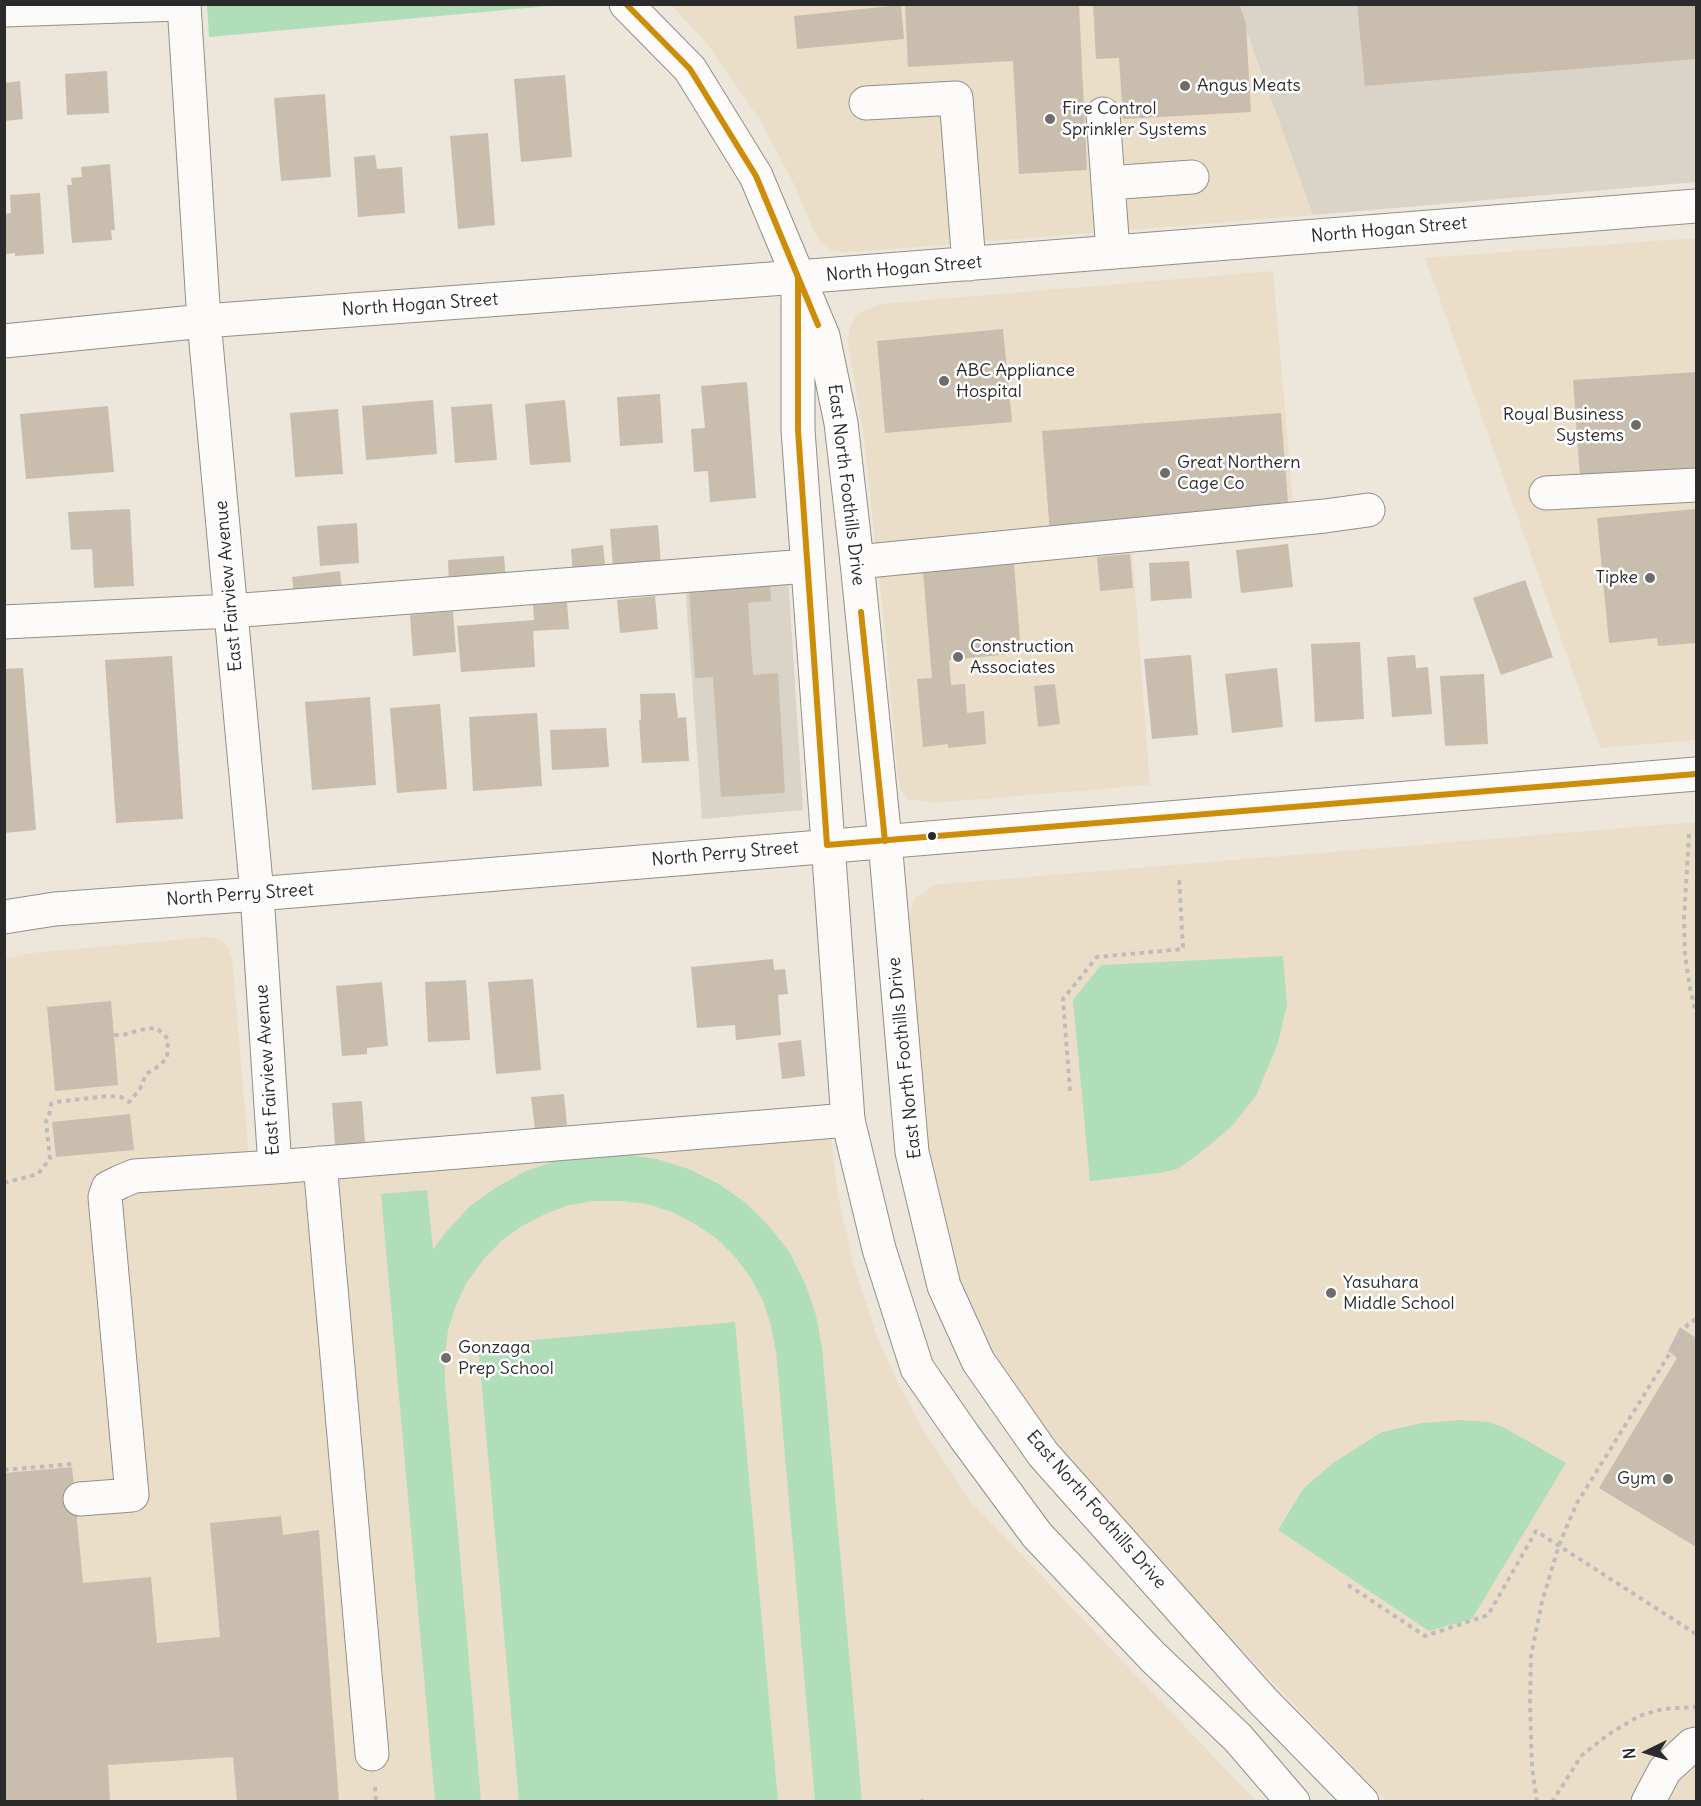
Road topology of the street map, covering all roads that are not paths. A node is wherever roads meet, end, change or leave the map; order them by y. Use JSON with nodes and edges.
{"nodes":[{"id":1,"x":182,"y":4,"type":"edge"},
{"id":2,"x":626,"y":4,"type":"edge"},
{"id":3,"x":4,"y":10,"type":"edge"},
{"id":4,"x":866,"y":103,"type":"dead end"},
{"id":5,"x":1103,"y":114,"type":"dead end"},
{"id":6,"x":1192,"y":177,"type":"dead end"},
{"id":7,"x":1108,"y":183,"type":"junction"},
{"id":8,"x":1696,"y":206,"type":"edge"},
{"id":9,"x":1113,"y":252,"type":"junction"},
{"id":10,"x":969,"y":264,"type":"junction"},
{"id":11,"x":798,"y":277,"type":"junction"},
{"id":12,"x":204,"y":321,"type":"junction"},
{"id":13,"x":4,"y":340,"type":"edge"},
{"id":14,"x":1696,"y":485,"type":"edge"},
{"id":15,"x":1546,"y":493,"type":"dead end"},
{"id":16,"x":1368,"y":510,"type":"dead end"},
{"id":17,"x":857,"y":562,"type":"junction"},
{"id":18,"x":807,"y":566,"type":"junction"},
{"id":19,"x":231,"y":611,"type":"junction"},
{"id":20,"x":4,"y":622,"type":"edge"},
{"id":21,"x":1696,"y":774,"type":"edge"},
{"id":22,"x":885,"y":841,"type":"junction"},
{"id":23,"x":827,"y":845,"type":"junction"},
{"id":24,"x":257,"y":894,"type":"junction"},
{"id":25,"x":4,"y":916,"type":"edge"},
{"id":26,"x":848,"y":1120,"type":"junction"},
{"id":27,"x":320,"y":1163,"type":"junction"},
{"id":28,"x":275,"y":1167,"type":"junction"},
{"id":29,"x":80,"y":1499,"type":"road end"},
{"id":30,"x":1696,"y":1744,"type":"edge"},
{"id":31,"x":372,"y":1754,"type":"dead end"},
{"id":32,"x":1293,"y":1802,"type":"edge"},
{"id":33,"x":1362,"y":1802,"type":"edge"},
{"id":34,"x":1648,"y":1802,"type":"edge"}],
"edges":[{"from":1,"to":3,"type":"street"},
{"from":1,"to":12,"type":"street","name":"East Fairview Avenue"},
{"from":2,"to":11,"type":"street","name":"East North Foothills Drive"},
{"from":4,"to":10,"type":"street"},
{"from":5,"to":7,"type":"street"},
{"from":6,"to":7,"type":"street"},
{"from":7,"to":9,"type":"street"},
{"from":8,"to":9,"type":"street","name":"North Hogan Street"},
{"from":9,"to":10,"type":"street","name":"North Hogan Street"},
{"from":10,"to":11,"type":"street","name":"North Hogan Street"},
{"from":11,"to":12,"type":"street","name":"North Hogan Street"},
{"from":11,"to":17,"type":"street","name":"East North Foothills Drive"},
{"from":11,"to":18,"type":"street","name":"East North Foothills Drive"},
{"from":12,"to":13,"type":"street","name":"North Hogan Street"},
{"from":12,"to":19,"type":"street","name":"East Fairview Avenue"},
{"from":14,"to":15,"type":"street"},
{"from":16,"to":17,"type":"street"},
{"from":17,"to":22,"type":"street","name":"East North Foothills Drive"},
{"from":18,"to":19,"type":"street"},
{"from":18,"to":23,"type":"street","name":"East North Foothills Drive"},
{"from":19,"to":20,"type":"street"},
{"from":19,"to":24,"type":"street","name":"East Fairview Avenue"},
{"from":21,"to":22,"type":"street","name":"North Perry Street"},
{"from":22,"to":23,"type":"street","name":"North Perry Street"},
{"from":22,"to":33,"type":"street","name":"East North Foothills Drive"},
{"from":23,"to":24,"type":"street","name":"North Perry Street"},
{"from":23,"to":26,"type":"street","name":"East North Foothills Drive"},
{"from":24,"to":25,"type":"street","name":"North Perry Street"},
{"from":24,"to":28,"type":"street","name":"East Fairview Avenue"},
{"from":26,"to":27,"type":"street"},
{"from":26,"to":32,"type":"street","name":"East North Foothills Drive"},
{"from":27,"to":28,"type":"street"},
{"from":27,"to":31,"type":"street"},
{"from":28,"to":29,"type":"street"},
{"from":30,"to":34,"type":"street"}]}
